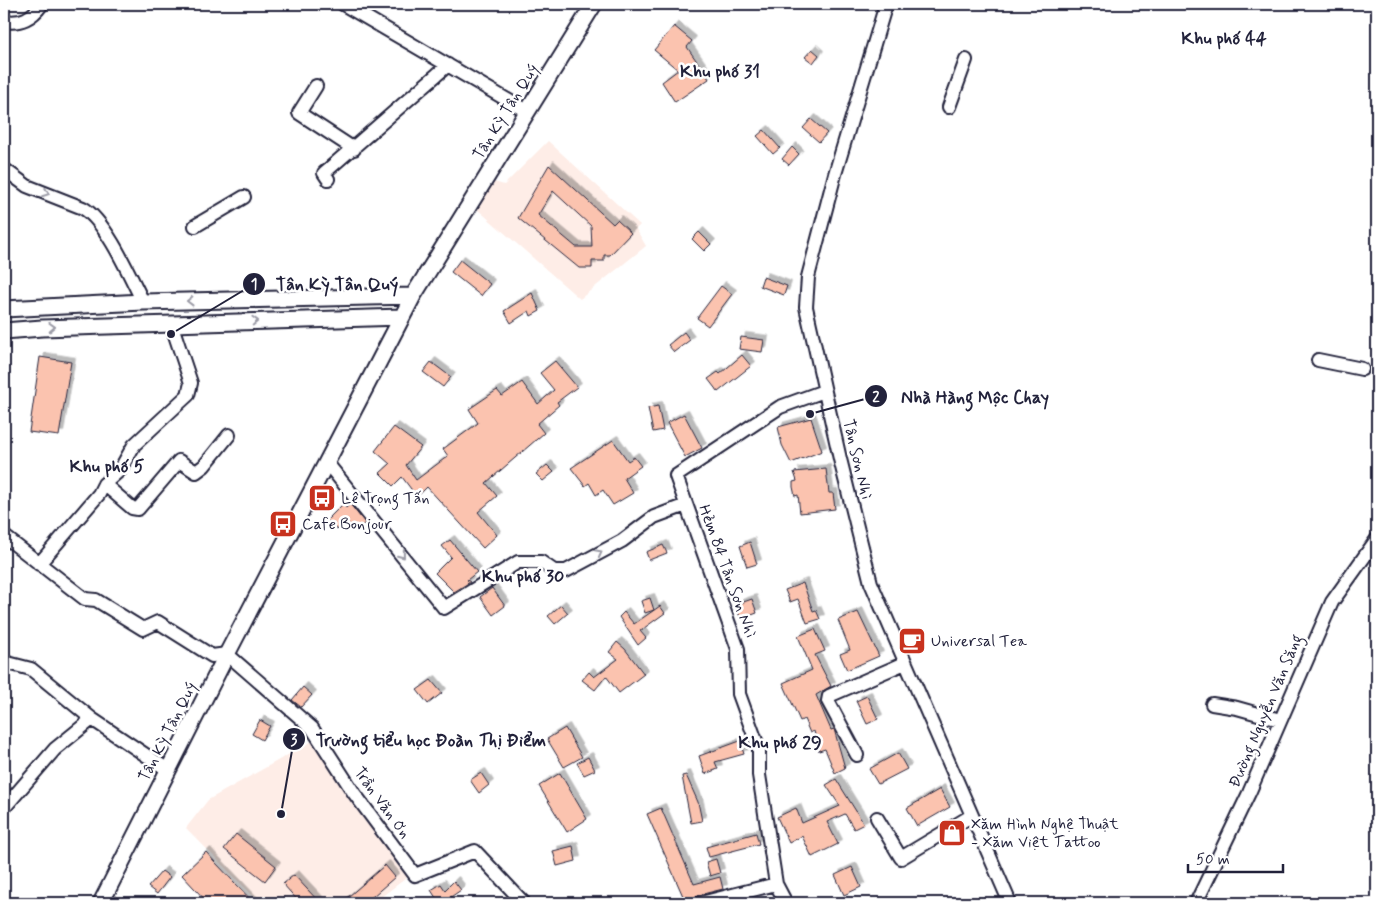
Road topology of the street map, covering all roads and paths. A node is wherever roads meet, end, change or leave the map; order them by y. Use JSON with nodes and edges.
{"nodes":[{"id":1,"x":42,"y":4,"type":"edge"},
{"id":2,"x":343,"y":4,"type":"edge"},
{"id":3,"x":594,"y":4,"type":"edge"},
{"id":4,"x":886,"y":4,"type":"edge"},
{"id":5,"x":4,"y":21,"type":"edge"},
{"id":6,"x":966,"y":60,"type":"dead end"},
{"id":7,"x":448,"y":64,"type":"junction"},
{"id":8,"x":316,"y":86,"type":"dead end"},
{"id":9,"x":949,"y":107,"type":"dead end"},
{"id":10,"x":528,"y":112,"type":"junction"},
{"id":11,"x":354,"y":149,"type":"junction"},
{"id":12,"x":4,"y":169,"type":"edge"},
{"id":13,"x":328,"y":179,"type":"dead end"},
{"id":14,"x":244,"y":197,"type":"dead end"},
{"id":15,"x":195,"y":226,"type":"dead end"},
{"id":16,"x":413,"y":296,"type":"junction"},
{"id":17,"x":143,"y":302,"type":"junction"},
{"id":18,"x":4,"y":309,"type":"edge"},
{"id":19,"x":402,"y":317,"type":"junction"},
{"id":20,"x":171,"y":323,"type":"junction"},
{"id":21,"x":4,"y":331,"type":"edge"},
{"id":22,"x":1318,"y":360,"type":"dead end"},
{"id":23,"x":1362,"y":369,"type":"dead end"},
{"id":24,"x":824,"y":391,"type":"junction"},
{"id":25,"x":229,"y":435,"type":"dead end"},
{"id":26,"x":327,"y":463,"type":"junction"},
{"id":27,"x":104,"y":484,"type":"junction"},
{"id":28,"x":686,"y":505,"type":"junction"},
{"id":29,"x":4,"y":536,"type":"edge"},
{"id":30,"x":1377,"y":539,"type":"edge"},
{"id":31,"x":38,"y":564,"type":"junction"},
{"id":32,"x":227,"y":654,"type":"junction"},
{"id":33,"x":4,"y":662,"type":"edge"},
{"id":34,"x":905,"y":663,"type":"junction"},
{"id":35,"x":1212,"y":704,"type":"dead end"},
{"id":36,"x":92,"y":719,"type":"junction"},
{"id":37,"x":1280,"y":720,"type":"junction"},
{"id":38,"x":857,"y":755,"type":"dead end"},
{"id":39,"x":168,"y":770,"type":"junction"},
{"id":40,"x":4,"y":808,"type":"edge"},
{"id":41,"x":971,"y":816,"type":"junction"},
{"id":42,"x":878,"y":818,"type":"dead end"},
{"id":43,"x":776,"y":884,"type":"junction"},
{"id":44,"x":101,"y":903,"type":"edge"},
{"id":45,"x":524,"y":903,"type":"edge"},
{"id":46,"x":700,"y":903,"type":"edge"},
{"id":47,"x":786,"y":903,"type":"edge"},
{"id":48,"x":1010,"y":903,"type":"edge"},
{"id":49,"x":1196,"y":903,"type":"edge"}],
"edges":[{"from":1,"to":5,"type":"street"},
{"from":2,"to":7,"type":"street"},
{"from":3,"to":10,"type":"main road","name":"Tân Kỳ Tân Quý"},
{"from":4,"to":24,"type":"street","name":"Tân Sơn Nhì"},
{"from":6,"to":9,"type":"street"},
{"from":7,"to":10,"type":"street"},
{"from":7,"to":11,"type":"street"},
{"from":8,"to":11,"type":"street"},
{"from":10,"to":16,"type":"main road","name":"Tân Kỳ Tân Quý"},
{"from":11,"to":13,"type":"street"},
{"from":12,"to":17,"type":"street","one_way":true},
{"from":14,"to":15,"type":"street"},
{"from":16,"to":17,"type":"main road","one_way":true},
{"from":16,"to":19,"type":"main road","name":"Tân Kỳ Tân Quý"},
{"from":17,"to":18,"type":"main road"},
{"from":20,"to":19,"type":"main road","one_way":true},
{"from":19,"to":26,"type":"main road","name":"Tân Kỳ Tân Quý"},
{"from":21,"to":20,"type":"main road","one_way":true},
{"from":20,"to":27,"type":"street"},
{"from":22,"to":23,"type":"street"},
{"from":24,"to":28,"type":"street","name":"Hẻm 84 Tân Sơn Nhì"},
{"from":24,"to":34,"type":"street","name":"Tân Sơn Nhì"},
{"from":25,"to":27,"type":"street"},
{"from":26,"to":28,"type":"street","one_way":true},
{"from":26,"to":32,"type":"main road","name":"Tân Kỳ Tân Quý"},
{"from":27,"to":31,"type":"street"},
{"from":28,"to":43,"type":"street","name":"Hẻm 84 Tân Sơn Nhì"},
{"from":29,"to":31,"type":"street"},
{"from":30,"to":37,"type":"street","name":"Đường Nguyễn Văn Săng"},
{"from":31,"to":32,"type":"street"},
{"from":32,"to":39,"type":"main road","name":"Tân Kỳ Tân Quý"},
{"from":32,"to":45,"type":"street","name":"Trần Văn Ơn"},
{"from":33,"to":36,"type":"street"},
{"from":34,"to":38,"type":"street"},
{"from":34,"to":41,"type":"street","name":"Tân Sơn Nhì"},
{"from":35,"to":37,"type":"street"},
{"from":36,"to":39,"type":"street"},
{"from":36,"to":40,"type":"street"},
{"from":37,"to":49,"type":"street","name":"Đường Nguyễn Văn Săng"},
{"from":39,"to":44,"type":"main road","name":"Tân Kỳ Tân Quý"},
{"from":41,"to":42,"type":"street"},
{"from":41,"to":48,"type":"street","name":"Tân Sơn Nhì"},
{"from":43,"to":46,"type":"street"},
{"from":43,"to":47,"type":"street","name":"Hẻm 84 Tân Sơn Nhì"}]}
